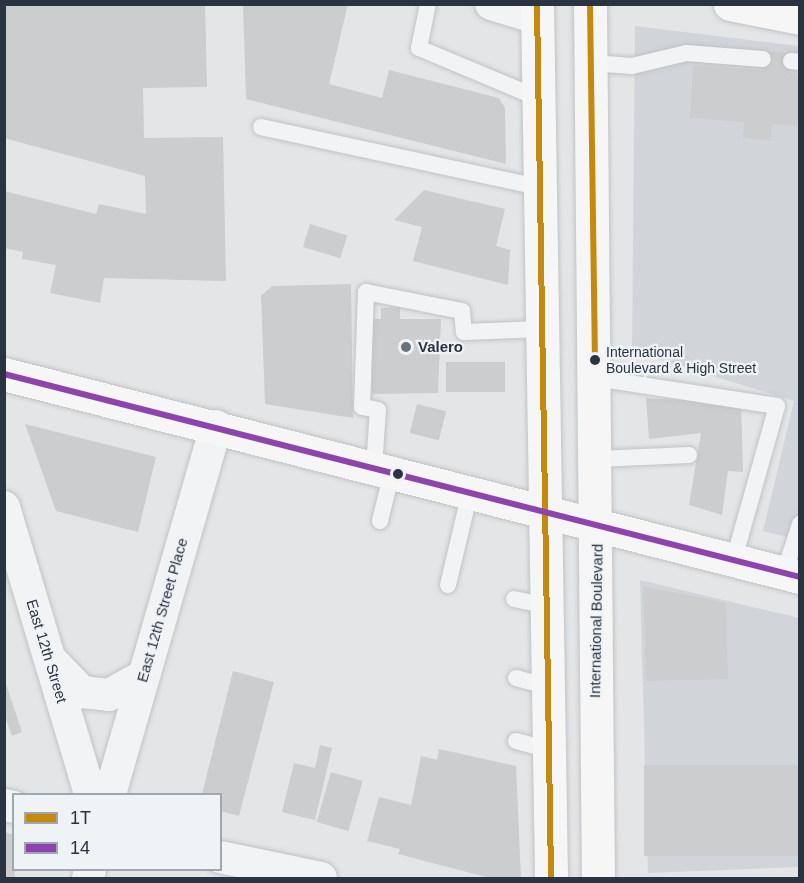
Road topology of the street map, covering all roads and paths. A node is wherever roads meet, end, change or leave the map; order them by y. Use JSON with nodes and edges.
{"nodes":[{"id":1,"x":428,"y":4,"type":"edge"},
{"id":2,"x":491,"y":4,"type":"edge"},
{"id":3,"x":590,"y":4,"type":"edge"},
{"id":4,"x":730,"y":4,"type":"edge"},
{"id":5,"x":537,"y":11,"type":"edge"},
{"id":6,"x":800,"y":18,"type":"edge"},
{"id":7,"x":763,"y":59,"type":"dead end"},
{"id":8,"x":592,"y":63,"type":"junction"},
{"id":9,"x":538,"y":98,"type":"junction"},
{"id":10,"x":261,"y":127,"type":"dead end"},
{"id":11,"x":539,"y":186,"type":"junction"},
{"id":12,"x":541,"y":329,"type":"junction"},
{"id":13,"x":4,"y":374,"type":"edge"},
{"id":14,"x":596,"y":378,"type":"junction"},
{"id":15,"x":216,"y":426,"type":"junction"},
{"id":16,"x":689,"y":455,"type":"dead end"},
{"id":17,"x":597,"y":459,"type":"junction"},
{"id":18,"x":383,"y":470,"type":"junction"},
{"id":19,"x":470,"y":492,"type":"junction"},
{"id":20,"x":4,"y":507,"type":"edge"},
{"id":21,"x":549,"y":512,"type":"junction"},
{"id":22,"x":380,"y":521,"type":"dead end"},
{"id":23,"x":598,"y":524,"type":"junction"},
{"id":24,"x":800,"y":524,"type":"edge"},
{"id":25,"x":734,"y":559,"type":"junction"},
{"id":26,"x":792,"y":575,"type":"edge"},
{"id":27,"x":448,"y":585,"type":"dead end"},
{"id":28,"x":514,"y":599,"type":"dead end"},
{"id":29,"x":548,"y":606,"type":"junction"},
{"id":30,"x":48,"y":657,"type":"junction"},
{"id":31,"x":141,"y":677,"type":"junction"},
{"id":32,"x":516,"y":678,"type":"dead end"},
{"id":33,"x":550,"y":687,"type":"junction"},
{"id":34,"x":516,"y":741,"type":"dead end"},
{"id":35,"x":550,"y":750,"type":"junction"},
{"id":36,"x":89,"y":793,"type":"edge"},
{"id":37,"x":111,"y":793,"type":"edge"},
{"id":38,"x":222,"y":857,"type":"edge"},
{"id":39,"x":321,"y":879,"type":"edge"},
{"id":40,"x":551,"y":879,"type":"edge"},
{"id":41,"x":598,"y":879,"type":"edge"}],
"edges":[{"from":1,"to":9,"type":"lane"},
{"from":2,"to":5,"type":"street"},
{"from":3,"to":8,"type":"main road","name":"International Boulevard"},
{"from":4,"to":6,"type":"main road"},
{"from":5,"to":9,"type":"main road"},
{"from":7,"to":8,"type":"lane"},
{"from":8,"to":14,"type":"main road","name":"International Boulevard"},
{"from":9,"to":11,"type":"main road"},
{"from":10,"to":11,"type":"lane"},
{"from":11,"to":12,"type":"main road"},
{"from":12,"to":18,"type":"lane"},
{"from":12,"to":21,"type":"main road"},
{"from":13,"to":15,"type":"main road"},
{"from":14,"to":17,"type":"main road","name":"International Boulevard"},
{"from":14,"to":25,"type":"lane"},
{"from":15,"to":18,"type":"main road"},
{"from":15,"to":31,"type":"street","name":"East 12th Street Place"},
{"from":16,"to":17,"type":"lane"},
{"from":17,"to":23,"type":"main road","name":"International Boulevard"},
{"from":18,"to":19,"type":"main road"},
{"from":18,"to":22,"type":"lane"},
{"from":19,"to":21,"type":"main road"},
{"from":19,"to":27,"type":"lane"},
{"from":20,"to":30,"type":"street","name":"East 12th Street"},
{"from":21,"to":23,"type":"main road"},
{"from":21,"to":29,"type":"main road"},
{"from":23,"to":25,"type":"main road"},
{"from":23,"to":41,"type":"main road","name":"International Boulevard"},
{"from":24,"to":26,"type":"lane"},
{"from":25,"to":26,"type":"main road"},
{"from":28,"to":29,"type":"lane"},
{"from":29,"to":33,"type":"main road"},
{"from":30,"to":31,"type":"street"},
{"from":30,"to":36,"type":"street","name":"East 12th Street"},
{"from":31,"to":37,"type":"street","name":"East 12th Street Place"},
{"from":32,"to":33,"type":"lane"},
{"from":33,"to":35,"type":"main road"},
{"from":34,"to":35,"type":"lane"},
{"from":35,"to":40,"type":"main road"},
{"from":38,"to":39,"type":"street"}]}
